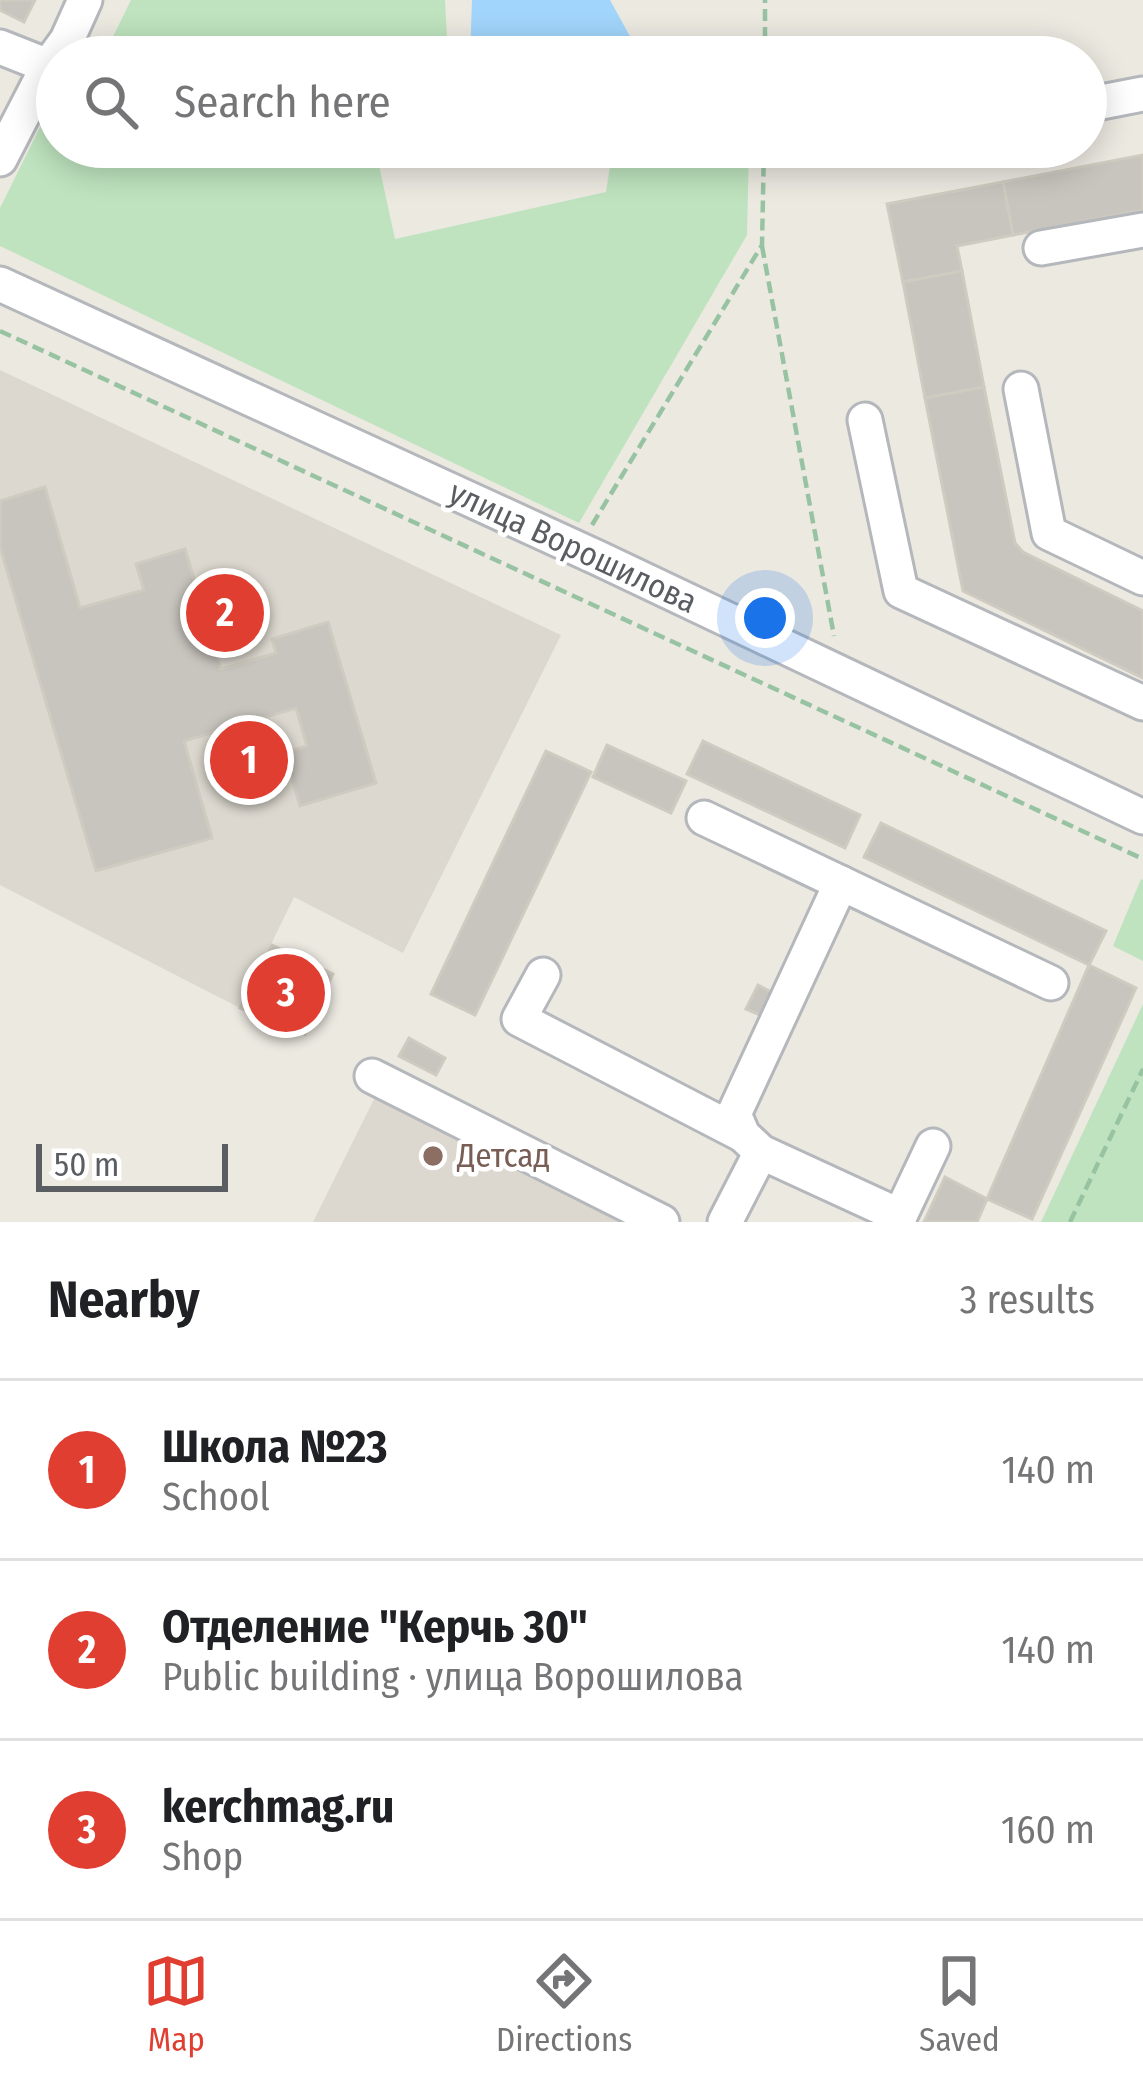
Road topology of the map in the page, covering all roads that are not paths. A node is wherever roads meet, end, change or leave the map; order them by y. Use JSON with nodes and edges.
{"nodes":[{"id":1,"x":85,"y":0,"type":"edge"},
{"id":2,"x":69,"y":36,"type":"edge"},
{"id":3,"x":0,"y":47,"type":"edge"},
{"id":4,"x":36,"y":61,"type":"edge"},
{"id":5,"x":36,"y":89,"type":"edge"},
{"id":6,"x":1143,"y":94,"type":"edge"},
{"id":7,"x":1107,"y":101,"type":"edge"},
{"id":8,"x":0,"y":159,"type":"edge"},
{"id":9,"x":1143,"y":230,"type":"edge"},
{"id":10,"x":1041,"y":248,"type":"dead end"},
{"id":11,"x":0,"y":284,"type":"edge"},
{"id":12,"x":1021,"y":389,"type":"dead end"},
{"id":13,"x":865,"y":420,"type":"dead end"},
{"id":14,"x":1143,"y":578,"type":"edge"},
{"id":15,"x":1143,"y":703,"type":"edge"},
{"id":16,"x":1143,"y":817,"type":"edge"},
{"id":17,"x":704,"y":818,"type":"dead end"},
{"id":18,"x":841,"y":884,"type":"junction"},
{"id":19,"x":543,"y":975,"type":"dead end"},
{"id":20,"x":1052,"y":983,"type":"dead end"},
{"id":21,"x":372,"y":1076,"type":"dead end"},
{"id":22,"x":752,"y":1143,"type":"junction"},
{"id":23,"x":934,"y":1146,"type":"dead end"},
{"id":24,"x":898,"y":1219,"type":"edge"},
{"id":25,"x":662,"y":1222,"type":"edge"},
{"id":26,"x":724,"y":1222,"type":"edge"}],
"edges":[{"from":1,"to":2,"type":"street"},
{"from":3,"to":4,"type":"street"},
{"from":5,"to":8,"type":"street"},
{"from":6,"to":7,"type":"street"},
{"from":9,"to":10,"type":"street"},
{"from":11,"to":16,"type":"street","name":"улица Ворошилова"},
{"from":12,"to":14,"type":"street"},
{"from":13,"to":15,"type":"street"},
{"from":17,"to":18,"type":"street"},
{"from":18,"to":20,"type":"street"},
{"from":18,"to":22,"type":"street"},
{"from":19,"to":22,"type":"street"},
{"from":21,"to":25,"type":"street"},
{"from":22,"to":24,"type":"street"},
{"from":22,"to":26,"type":"street"},
{"from":23,"to":24,"type":"street"}]}
